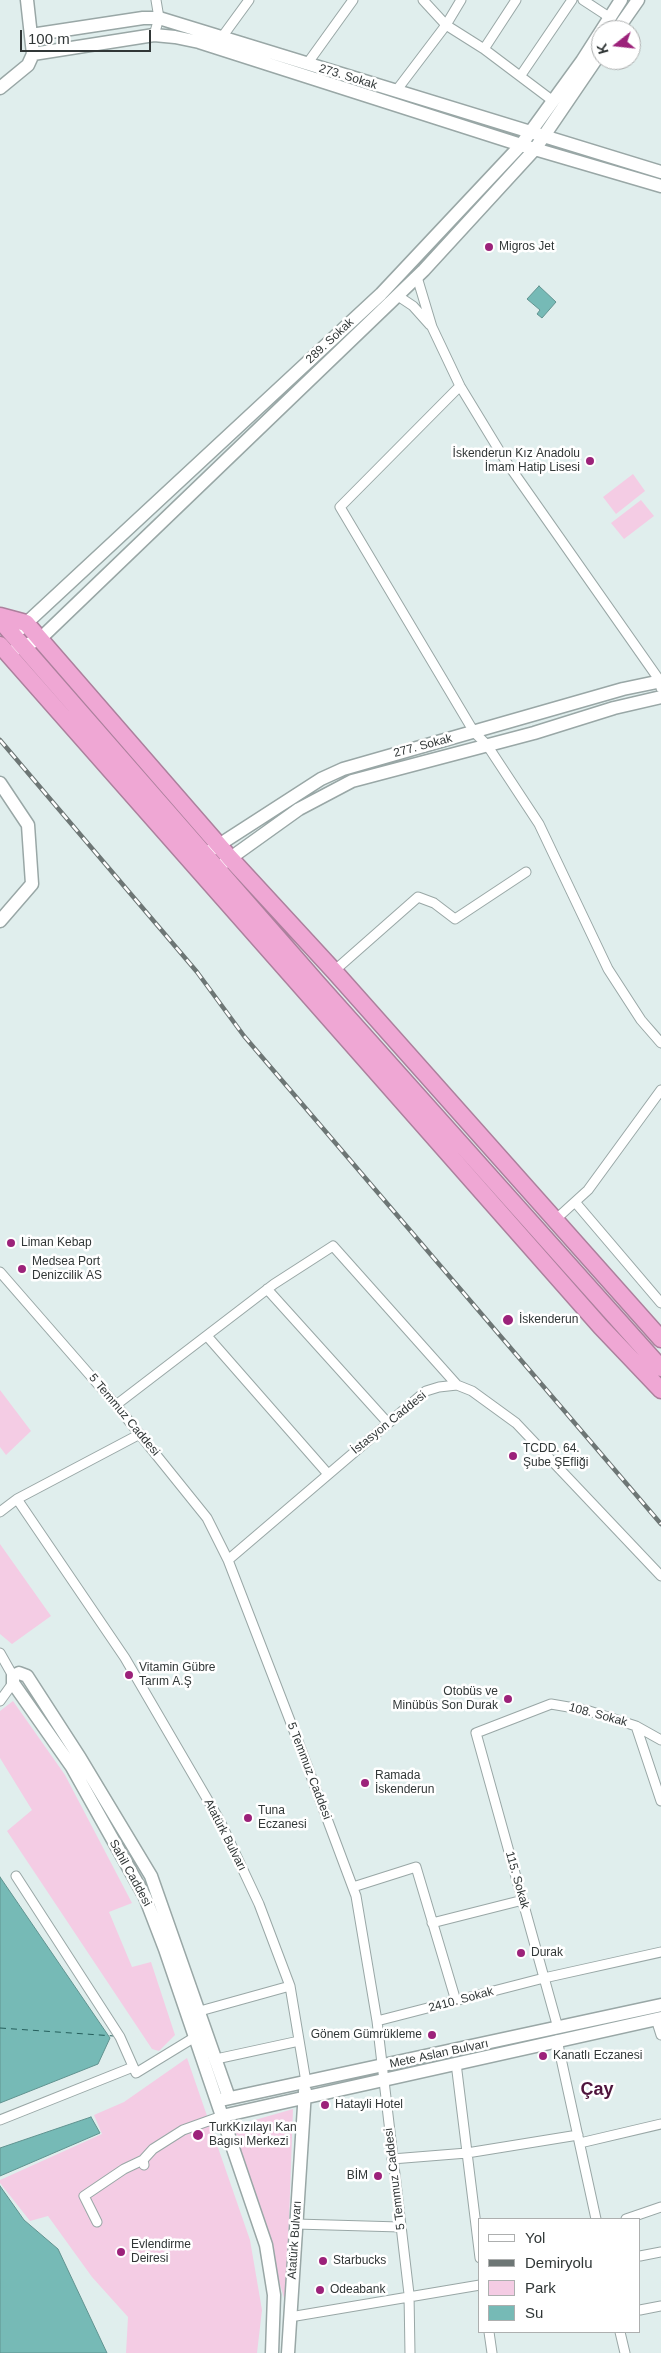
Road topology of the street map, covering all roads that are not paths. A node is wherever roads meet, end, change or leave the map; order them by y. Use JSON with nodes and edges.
{"nodes":[{"id":1,"x":27,"y":0,"type":"edge"},
{"id":2,"x":156,"y":0,"type":"edge"},
{"id":3,"x":249,"y":0,"type":"edge"},
{"id":4,"x":353,"y":0,"type":"edge"},
{"id":5,"x":423,"y":0,"type":"edge"},
{"id":6,"x":461,"y":0,"type":"edge"},
{"id":7,"x":516,"y":0,"type":"edge"},
{"id":8,"x":572,"y":0,"type":"edge"},
{"id":9,"x":583,"y":0,"type":"edge"},
{"id":10,"x":621,"y":0,"type":"edge"},
{"id":11,"x":638,"y":0,"type":"edge"},
{"id":12,"x":609,"y":17,"type":"junction"},
{"id":13,"x":159,"y":18,"type":"junction"},
{"id":14,"x":623,"y":20,"type":"edge"},
{"id":15,"x":446,"y":25,"type":"junction"},
{"id":16,"x":31,"y":35,"type":"junction"},
{"id":17,"x":154,"y":35,"type":"junction"},
{"id":18,"x":222,"y":37,"type":"junction"},
{"id":19,"x":484,"y":49,"type":"junction"},
{"id":20,"x":32,"y":54,"type":"junction"},
{"id":21,"x":307,"y":64,"type":"junction"},
{"id":22,"x":591,"y":67,"type":"edge"},
{"id":23,"x":521,"y":75,"type":"junction"},
{"id":24,"x":0,"y":88,"type":"edge"},
{"id":25,"x":396,"y":92,"type":"junction"},
{"id":26,"x":553,"y":101,"type":"junction"},
{"id":27,"x":530,"y":133,"type":"junction"},
{"id":28,"x":544,"y":136,"type":"junction"},
{"id":29,"x":521,"y":146,"type":"junction"},
{"id":30,"x":535,"y":149,"type":"junction"},
{"id":31,"x":661,"y":172,"type":"edge"},
{"id":32,"x":661,"y":186,"type":"edge"},
{"id":33,"x":418,"y":277,"type":"junction"},
{"id":34,"x":398,"y":296,"type":"junction"},
{"id":35,"x":432,"y":327,"type":"junction"},
{"id":36,"x":317,"y":353,"type":"junction"},
{"id":37,"x":306,"y":364,"type":"junction"},
{"id":38,"x":327,"y":364,"type":"junction"},
{"id":39,"x":315,"y":376,"type":"junction"},
{"id":40,"x":460,"y":386,"type":"junction"},
{"id":41,"x":0,"y":618,"type":"edge"},
{"id":42,"x":26,"y":623,"type":"junction"},
{"id":43,"x":40,"y":639,"type":"junction"},
{"id":44,"x":11,"y":645,"type":"edge"},
{"id":45,"x":661,"y":683,"type":"edge"},
{"id":46,"x":661,"y":697,"type":"edge"},
{"id":47,"x":474,"y":732,"type":"junction"},
{"id":48,"x":487,"y":745,"type":"junction"},
{"id":49,"x":0,"y":783,"type":"edge"},
{"id":50,"x":218,"y":844,"type":"junction"},
{"id":51,"x":205,"y":854,"type":"junction"},
{"id":52,"x":230,"y":858,"type":"junction"},
{"id":53,"x":216,"y":868,"type":"junction"},
{"id":54,"x":526,"y":872,"type":"dead end"},
{"id":55,"x":0,"y":921,"type":"edge"},
{"id":56,"x":334,"y":971,"type":"junction"},
{"id":57,"x":661,"y":1042,"type":"edge"},
{"id":58,"x":661,"y":1090,"type":"edge"},
{"id":59,"x":575,"y":1202,"type":"junction"},
{"id":60,"x":554,"y":1220,"type":"junction"},
{"id":61,"x":0,"y":1272,"type":"edge"},
{"id":62,"x":267,"y":1289,"type":"junction"},
{"id":63,"x":661,"y":1303,"type":"edge"},
{"id":64,"x":207,"y":1336,"type":"junction"},
{"id":65,"x":661,"y":1339,"type":"edge"},
{"id":66,"x":661,"y":1368,"type":"edge"},
{"id":67,"x":457,"y":1385,"type":"junction"},
{"id":68,"x":661,"y":1390,"type":"edge"},
{"id":69,"x":116,"y":1405,"type":"junction"},
{"id":70,"x":387,"y":1422,"type":"junction"},
{"id":71,"x":140,"y":1434,"type":"junction"},
{"id":72,"x":328,"y":1474,"type":"junction"},
{"id":73,"x":18,"y":1499,"type":"junction"},
{"id":74,"x":0,"y":1512,"type":"edge"},
{"id":75,"x":228,"y":1560,"type":"junction"},
{"id":76,"x":661,"y":1576,"type":"edge"},
{"id":77,"x":0,"y":1652,"type":"edge"},
{"id":78,"x":13,"y":1680,"type":"junction"},
{"id":79,"x":0,"y":1701,"type":"edge"},
{"id":80,"x":636,"y":1726,"type":"junction"},
{"id":81,"x":476,"y":1733,"type":"joint"},
{"id":82,"x":661,"y":1740,"type":"edge"},
{"id":83,"x":661,"y":1801,"type":"edge"},
{"id":84,"x":16,"y":1876,"type":"dead end"},
{"id":85,"x":353,"y":1887,"type":"junction"},
{"id":86,"x":523,"y":1900,"type":"junction"},
{"id":87,"x":432,"y":1923,"type":"junction"},
{"id":88,"x":661,"y":1952,"type":"edge"},
{"id":89,"x":544,"y":1978,"type":"junction"},
{"id":90,"x":290,"y":1986,"type":"junction"},
{"id":91,"x":456,"y":2001,"type":"junction"},
{"id":92,"x":661,"y":2005,"type":"edge"},
{"id":93,"x":200,"y":2011,"type":"junction"},
{"id":94,"x":658,"y":2019,"type":"edge"},
{"id":95,"x":377,"y":2022,"type":"junction"},
{"id":96,"x":558,"y":2034,"type":"junction"},
{"id":97,"x":661,"y":2035,"type":"edge"},
{"id":98,"x":195,"y":2037,"type":"junction"},
{"id":99,"x":299,"y":2041,"type":"junction"},
{"id":100,"x":210,"y":2061,"type":"junction"},
{"id":101,"x":456,"y":2063,"type":"junction"},
{"id":102,"x":382,"y":2066,"type":"junction"},
{"id":103,"x":133,"y":2067,"type":"junction"},
{"id":104,"x":383,"y":2080,"type":"junction"},
{"id":105,"x":306,"y":2082,"type":"junction"},
{"id":106,"x":304,"y":2098,"type":"junction"},
{"id":107,"x":223,"y":2100,"type":"junction"},
{"id":108,"x":222,"y":2116,"type":"junction"},
{"id":109,"x":0,"y":2120,"type":"edge"},
{"id":110,"x":661,"y":2124,"type":"edge"},
{"id":111,"x":579,"y":2139,"type":"junction"},
{"id":112,"x":467,"y":2153,"type":"junction"},
{"id":113,"x":392,"y":2159,"type":"junction"},
{"id":114,"x":661,"y":2208,"type":"edge"},
{"id":115,"x":596,"y":2218,"type":"edge"},
{"id":116,"x":629,"y":2218,"type":"edge"},
{"id":117,"x":97,"y":2222,"type":"dead end"},
{"id":118,"x":296,"y":2224,"type":"junction"},
{"id":119,"x":400,"y":2227,"type":"junction"},
{"id":120,"x":478,"y":2242,"type":"edge"},
{"id":121,"x":661,"y":2252,"type":"edge"},
{"id":122,"x":641,"y":2256,"type":"edge"},
{"id":123,"x":478,"y":2285,"type":"edge"},
{"id":124,"x":409,"y":2298,"type":"junction"},
{"id":125,"x":661,"y":2306,"type":"edge"},
{"id":126,"x":641,"y":2310,"type":"edge"},
{"id":127,"x":290,"y":2317,"type":"junction"},
{"id":128,"x":489,"y":2333,"type":"edge"},
{"id":129,"x":620,"y":2333,"type":"edge"},
{"id":130,"x":272,"y":2353,"type":"edge"},
{"id":131,"x":288,"y":2353,"type":"edge"},
{"id":132,"x":410,"y":2353,"type":"edge"},
{"id":133,"x":492,"y":2353,"type":"edge"},
{"id":134,"x":624,"y":2353,"type":"edge"}],
"edges":[{"from":1,"to":16,"type":"street"},
{"from":2,"to":13,"type":"street"},
{"from":3,"to":18,"type":"street"},
{"from":4,"to":21,"type":"street"},
{"from":5,"to":15,"type":"street"},
{"from":6,"to":15,"type":"street"},
{"from":7,"to":19,"type":"street"},
{"from":8,"to":23,"type":"street"},
{"from":9,"to":12,"type":"street"},
{"from":10,"to":12,"type":"street","name":"289. Sokak"},
{"from":11,"to":14,"type":"street"},
{"from":12,"to":26,"type":"street","name":"289. Sokak"},
{"from":13,"to":16,"type":"street","name":"273. Sokak"},
{"from":13,"to":17,"type":"street"},
{"from":13,"to":18,"type":"street","name":"273. Sokak"},
{"from":15,"to":19,"type":"street"},
{"from":15,"to":25,"type":"street"},
{"from":16,"to":20,"type":"street"},
{"from":17,"to":20,"type":"street","name":"273. Sokak"},
{"from":17,"to":29,"type":"street","name":"273. Sokak"},
{"from":18,"to":21,"type":"street","name":"273. Sokak"},
{"from":19,"to":23,"type":"street"},
{"from":20,"to":24,"type":"street"},
{"from":21,"to":25,"type":"street","name":"273. Sokak"},
{"from":22,"to":28,"type":"street"},
{"from":23,"to":26,"type":"street"},
{"from":25,"to":27,"type":"street","name":"273. Sokak"},
{"from":26,"to":27,"type":"street","name":"289. Sokak"},
{"from":27,"to":28,"type":"street","name":"273. Sokak"},
{"from":27,"to":29,"type":"street","name":"289. Sokak"},
{"from":28,"to":30,"type":"street"},
{"from":28,"to":31,"type":"street","name":"273. Sokak"},
{"from":29,"to":30,"type":"street","name":"273. Sokak"},
{"from":29,"to":36,"type":"street","name":"289. Sokak"},
{"from":30,"to":32,"type":"street","name":"273. Sokak"},
{"from":30,"to":33,"type":"street"},
{"from":33,"to":34,"type":"street"},
{"from":33,"to":35,"type":"street"},
{"from":34,"to":35,"type":"street"},
{"from":34,"to":38,"type":"street"},
{"from":35,"to":40,"type":"street"},
{"from":36,"to":37,"type":"street","name":"289. Sokak"},
{"from":36,"to":38,"type":"street"},
{"from":37,"to":39,"type":"street"},
{"from":37,"to":42,"type":"street","name":"289. Sokak"},
{"from":38,"to":39,"type":"street"},
{"from":39,"to":43,"type":"street"},
{"from":40,"to":45,"type":"street"},
{"from":40,"to":47,"type":"street"},
{"from":41,"to":42,"type":"highway"},
{"from":41,"to":44,"type":"highway"},
{"from":42,"to":43,"type":"highway"},
{"from":42,"to":44,"type":"street","name":"289. Sokak"},
{"from":43,"to":44,"type":"street"},
{"from":43,"to":50,"type":"highway"},
{"from":44,"to":51,"type":"highway"},
{"from":44,"to":68,"type":"highway"},
{"from":45,"to":47,"type":"street","name":"277. Sokak"},
{"from":46,"to":48,"type":"street","name":"277. Sokak"},
{"from":47,"to":48,"type":"street"},
{"from":47,"to":50,"type":"street","name":"277. Sokak"},
{"from":48,"to":52,"type":"street","name":"277. Sokak"},
{"from":48,"to":57,"type":"street"},
{"from":49,"to":55,"type":"street"},
{"from":50,"to":51,"type":"street","name":"277. Sokak"},
{"from":50,"to":52,"type":"highway"},
{"from":51,"to":53,"type":"highway"},
{"from":52,"to":53,"type":"street","name":"277. Sokak"},
{"from":52,"to":56,"type":"highway"},
{"from":53,"to":66,"type":"highway"},
{"from":54,"to":56,"type":"street"},
{"from":56,"to":60,"type":"highway"},
{"from":58,"to":59,"type":"street"},
{"from":59,"to":60,"type":"street"},
{"from":59,"to":63,"type":"street"},
{"from":60,"to":65,"type":"highway"},
{"from":61,"to":69,"type":"street","name":"5 Temmuz Caddesi"},
{"from":62,"to":64,"type":"street"},
{"from":62,"to":67,"type":"street"},
{"from":62,"to":70,"type":"street"},
{"from":64,"to":69,"type":"street"},
{"from":64,"to":72,"type":"street"},
{"from":67,"to":70,"type":"street","name":"İstasyon Caddesi"},
{"from":67,"to":76,"type":"street"},
{"from":69,"to":71,"type":"street","name":"5 Temmuz Caddesi"},
{"from":70,"to":72,"type":"street","name":"İstasyon Caddesi"},
{"from":71,"to":73,"type":"street"},
{"from":71,"to":75,"type":"street","name":"5 Temmuz Caddesi"},
{"from":72,"to":75,"type":"street","name":"İstasyon Caddesi"},
{"from":73,"to":74,"type":"street"},
{"from":73,"to":90,"type":"street","name":"Atatürk Bulvarı"},
{"from":75,"to":85,"type":"street","name":"5 Temmuz Caddesi"},
{"from":77,"to":78,"type":"street","name":"Sahil Caddesi"},
{"from":78,"to":79,"type":"street"},
{"from":78,"to":93,"type":"street","name":"Sahil Caddesi"},
{"from":78,"to":98,"type":"street","name":"Sahil Caddesi"},
{"from":80,"to":81,"type":"street","name":"108. Sokak"},
{"from":80,"to":82,"type":"street","name":"108. Sokak"},
{"from":80,"to":83,"type":"street"},
{"from":81,"to":86,"type":"street","name":"115. Sokak"},
{"from":84,"to":103,"type":"street"},
{"from":85,"to":87,"type":"street"},
{"from":85,"to":95,"type":"street","name":"5 Temmuz Caddesi"},
{"from":86,"to":87,"type":"street"},
{"from":86,"to":89,"type":"street","name":"115. Sokak"},
{"from":87,"to":91,"type":"street"},
{"from":88,"to":89,"type":"street","name":"2410. Sokak"},
{"from":89,"to":91,"type":"street","name":"2410. Sokak"},
{"from":89,"to":96,"type":"street","name":"115. Sokak"},
{"from":90,"to":93,"type":"street"},
{"from":90,"to":99,"type":"street","name":"Atatürk Bulvarı"},
{"from":91,"to":95,"type":"street","name":"2410. Sokak"},
{"from":92,"to":96,"type":"street","name":"Mete Aslan Bulvarı"},
{"from":93,"to":100,"type":"street","name":"Sahil Caddesi"},
{"from":94,"to":96,"type":"street","name":"Mete Aslan Bulvarı"},
{"from":94,"to":97,"type":"street"},
{"from":95,"to":102,"type":"street","name":"5 Temmuz Caddesi"},
{"from":96,"to":101,"type":"street","name":"Mete Aslan Bulvarı"},
{"from":96,"to":102,"type":"street","name":"Mete Aslan Bulvarı"},
{"from":96,"to":111,"type":"street","name":"115. Sokak"},
{"from":98,"to":100,"type":"street","name":"Sahil Caddesi"},
{"from":98,"to":103,"type":"street"},
{"from":99,"to":100,"type":"street"},
{"from":99,"to":105,"type":"street","name":"Atatürk Bulvarı"},
{"from":100,"to":107,"type":"street","name":"Sahil Caddesi"},
{"from":101,"to":104,"type":"street","name":"Mete Aslan Bulvarı"},
{"from":101,"to":112,"type":"street"},
{"from":102,"to":104,"type":"street","name":"5 Temmuz Caddesi"},
{"from":102,"to":105,"type":"street","name":"Mete Aslan Bulvarı"},
{"from":103,"to":109,"type":"street"},
{"from":104,"to":106,"type":"street","name":"Mete Aslan Bulvarı"},
{"from":104,"to":113,"type":"street","name":"5 Temmuz Caddesi"},
{"from":105,"to":106,"type":"street","name":"Atatürk Bulvarı"},
{"from":105,"to":107,"type":"street","name":"Mete Aslan Bulvarı"},
{"from":106,"to":108,"type":"street","name":"Mete Aslan Bulvarı"},
{"from":106,"to":118,"type":"street","name":"Atatürk Bulvarı"},
{"from":107,"to":108,"type":"street","name":"Sahil Caddesi"},
{"from":108,"to":117,"type":"street"},
{"from":108,"to":130,"type":"street","name":"Atatürk Bulvarı"},
{"from":110,"to":111,"type":"street"},
{"from":111,"to":112,"type":"street"},
{"from":111,"to":115,"type":"street","name":"115. Sokak"},
{"from":112,"to":113,"type":"street"},
{"from":112,"to":120,"type":"street"},
{"from":113,"to":119,"type":"street","name":"5 Temmuz Caddesi"},
{"from":114,"to":116,"type":"street"},
{"from":118,"to":119,"type":"street"},
{"from":118,"to":127,"type":"street","name":"Atatürk Bulvarı"},
{"from":119,"to":124,"type":"street","name":"5 Temmuz Caddesi"},
{"from":121,"to":122,"type":"street"},
{"from":123,"to":124,"type":"street"},
{"from":124,"to":127,"type":"street"},
{"from":124,"to":132,"type":"street","name":"5 Temmuz Caddesi"},
{"from":125,"to":126,"type":"street"},
{"from":127,"to":131,"type":"street","name":"Atatürk Bulvarı"},
{"from":128,"to":133,"type":"street"},
{"from":129,"to":134,"type":"street"}]}
